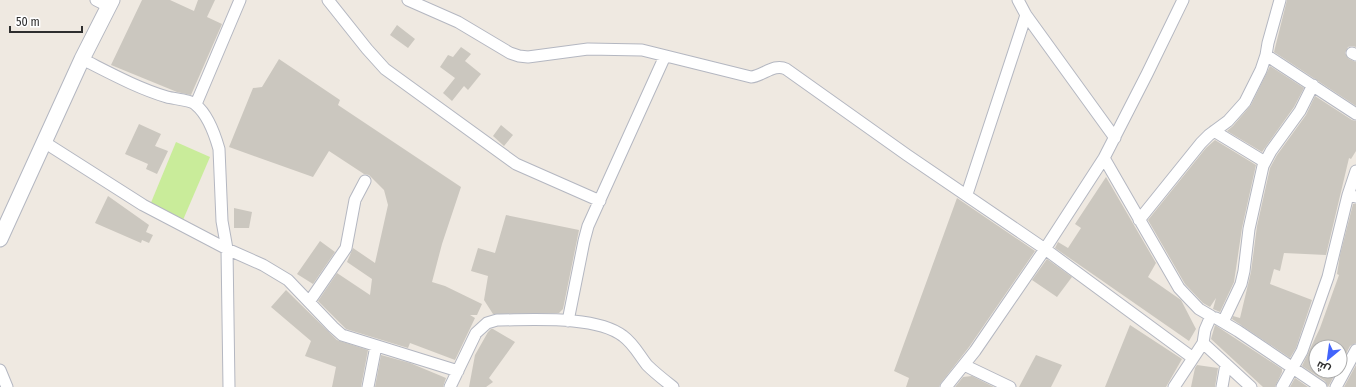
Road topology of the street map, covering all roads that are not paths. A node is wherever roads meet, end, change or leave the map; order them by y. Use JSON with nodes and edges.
{"nodes":[{"id":1,"x":240,"y":0,"type":"edge"},
{"id":2,"x":328,"y":0,"type":"edge"},
{"id":3,"x":408,"y":0,"type":"edge"},
{"id":4,"x":1018,"y":0,"type":"edge"},
{"id":5,"x":1183,"y":0,"type":"edge"},
{"id":6,"x":1280,"y":0,"type":"edge"},
{"id":7,"x":105,"y":2,"type":"edge"},
{"id":8,"x":1026,"y":15,"type":"junction"},
{"id":9,"x":1266,"y":55,"type":"junction"},
{"id":10,"x":665,"y":56,"type":"junction"},
{"id":11,"x":82,"y":59,"type":"junction"},
{"id":12,"x":1313,"y":85,"type":"junction"},
{"id":13,"x":196,"y":104,"type":"junction"},
{"id":14,"x":1356,"y":114,"type":"edge"},
{"id":15,"x":1214,"y":132,"type":"junction"},
{"id":16,"x":1115,"y":138,"type":"junction"},
{"id":17,"x":44,"y":142,"type":"junction"},
{"id":18,"x":1104,"y":158,"type":"junction"},
{"id":19,"x":1265,"y":162,"type":"junction"},
{"id":20,"x":1356,"y":170,"type":"edge"},
{"id":21,"x":365,"y":181,"type":"dead end"},
{"id":22,"x":967,"y":194,"type":"junction"},
{"id":23,"x":1352,"y":196,"type":"edge"},
{"id":24,"x":600,"y":201,"type":"junction"},
{"id":25,"x":1140,"y":220,"type":"junction"},
{"id":26,"x":0,"y":239,"type":"edge"},
{"id":27,"x":1045,"y":249,"type":"junction"},
{"id":28,"x":227,"y":250,"type":"junction"},
{"id":29,"x":309,"y":302,"type":"junction"},
{"id":30,"x":1211,"y":316,"type":"junction"},
{"id":31,"x":568,"y":321,"type":"junction"},
{"id":32,"x":1222,"y":322,"type":"junction"},
{"id":33,"x":1203,"y":343,"type":"junction"},
{"id":34,"x":376,"y":346,"type":"junction"},
{"id":35,"x":1356,"y":350,"type":"edge"},
{"id":36,"x":1193,"y":358,"type":"junction"},
{"id":37,"x":1226,"y":364,"type":"junction"},
{"id":38,"x":964,"y":365,"type":"junction"},
{"id":39,"x":1293,"y":368,"type":"junction"},
{"id":40,"x":0,"y":370,"type":"edge"},
{"id":41,"x":458,"y":371,"type":"junction"},
{"id":42,"x":7,"y":387,"type":"edge"},
{"id":43,"x":229,"y":387,"type":"edge"},
{"id":44,"x":368,"y":387,"type":"edge"},
{"id":45,"x":450,"y":387,"type":"edge"},
{"id":46,"x":673,"y":387,"type":"edge"},
{"id":47,"x":946,"y":387,"type":"edge"},
{"id":48,"x":1010,"y":387,"type":"edge"},
{"id":49,"x":1174,"y":387,"type":"edge"},
{"id":50,"x":1222,"y":387,"type":"edge"},
{"id":51,"x":1251,"y":387,"type":"edge"},
{"id":52,"x":1282,"y":387,"type":"edge"},
{"id":53,"x":1321,"y":387,"type":"edge"},
{"id":54,"x":1336,"y":387,"type":"edge"}],
"edges":[{"from":1,"to":13,"type":"street"},
{"from":2,"to":24,"type":"street"},
{"from":3,"to":10,"type":"street"},
{"from":4,"to":8,"type":"street"},
{"from":5,"to":16,"type":"street"},
{"from":6,"to":9,"type":"street"},
{"from":7,"to":11,"type":"street"},
{"from":8,"to":16,"type":"street"},
{"from":8,"to":22,"type":"street"},
{"from":9,"to":12,"type":"street"},
{"from":9,"to":15,"type":"street"},
{"from":10,"to":22,"type":"street"},
{"from":10,"to":24,"type":"street"},
{"from":11,"to":13,"type":"street"},
{"from":11,"to":17,"type":"street"},
{"from":12,"to":14,"type":"street"},
{"from":12,"to":19,"type":"street"},
{"from":13,"to":28,"type":"street"},
{"from":15,"to":19,"type":"street"},
{"from":15,"to":25,"type":"street"},
{"from":16,"to":18,"type":"street"},
{"from":17,"to":26,"type":"street"},
{"from":17,"to":28,"type":"street"},
{"from":18,"to":25,"type":"street"},
{"from":18,"to":27,"type":"street"},
{"from":19,"to":32,"type":"street"},
{"from":20,"to":23,"type":"street"},
{"from":21,"to":29,"type":"street"},
{"from":22,"to":27,"type":"street"},
{"from":23,"to":39,"type":"street"},
{"from":24,"to":31,"type":"street"},
{"from":25,"to":30,"type":"street"},
{"from":27,"to":36,"type":"street"},
{"from":27,"to":38,"type":"street"},
{"from":28,"to":29,"type":"street"},
{"from":28,"to":43,"type":"street"},
{"from":29,"to":34,"type":"street"},
{"from":30,"to":32,"type":"street"},
{"from":30,"to":33,"type":"street"},
{"from":31,"to":41,"type":"street"},
{"from":31,"to":46,"type":"street"},
{"from":32,"to":39,"type":"street"},
{"from":33,"to":36,"type":"street"},
{"from":33,"to":37,"type":"street"},
{"from":34,"to":41,"type":"street"},
{"from":34,"to":44,"type":"street"},
{"from":35,"to":54,"type":"street"},
{"from":36,"to":49,"type":"street"},
{"from":37,"to":50,"type":"street"},
{"from":37,"to":51,"type":"street"},
{"from":38,"to":47,"type":"street"},
{"from":38,"to":48,"type":"street"},
{"from":39,"to":52,"type":"street"},
{"from":39,"to":53,"type":"street"},
{"from":40,"to":42,"type":"street"},
{"from":41,"to":45,"type":"street"}]}
